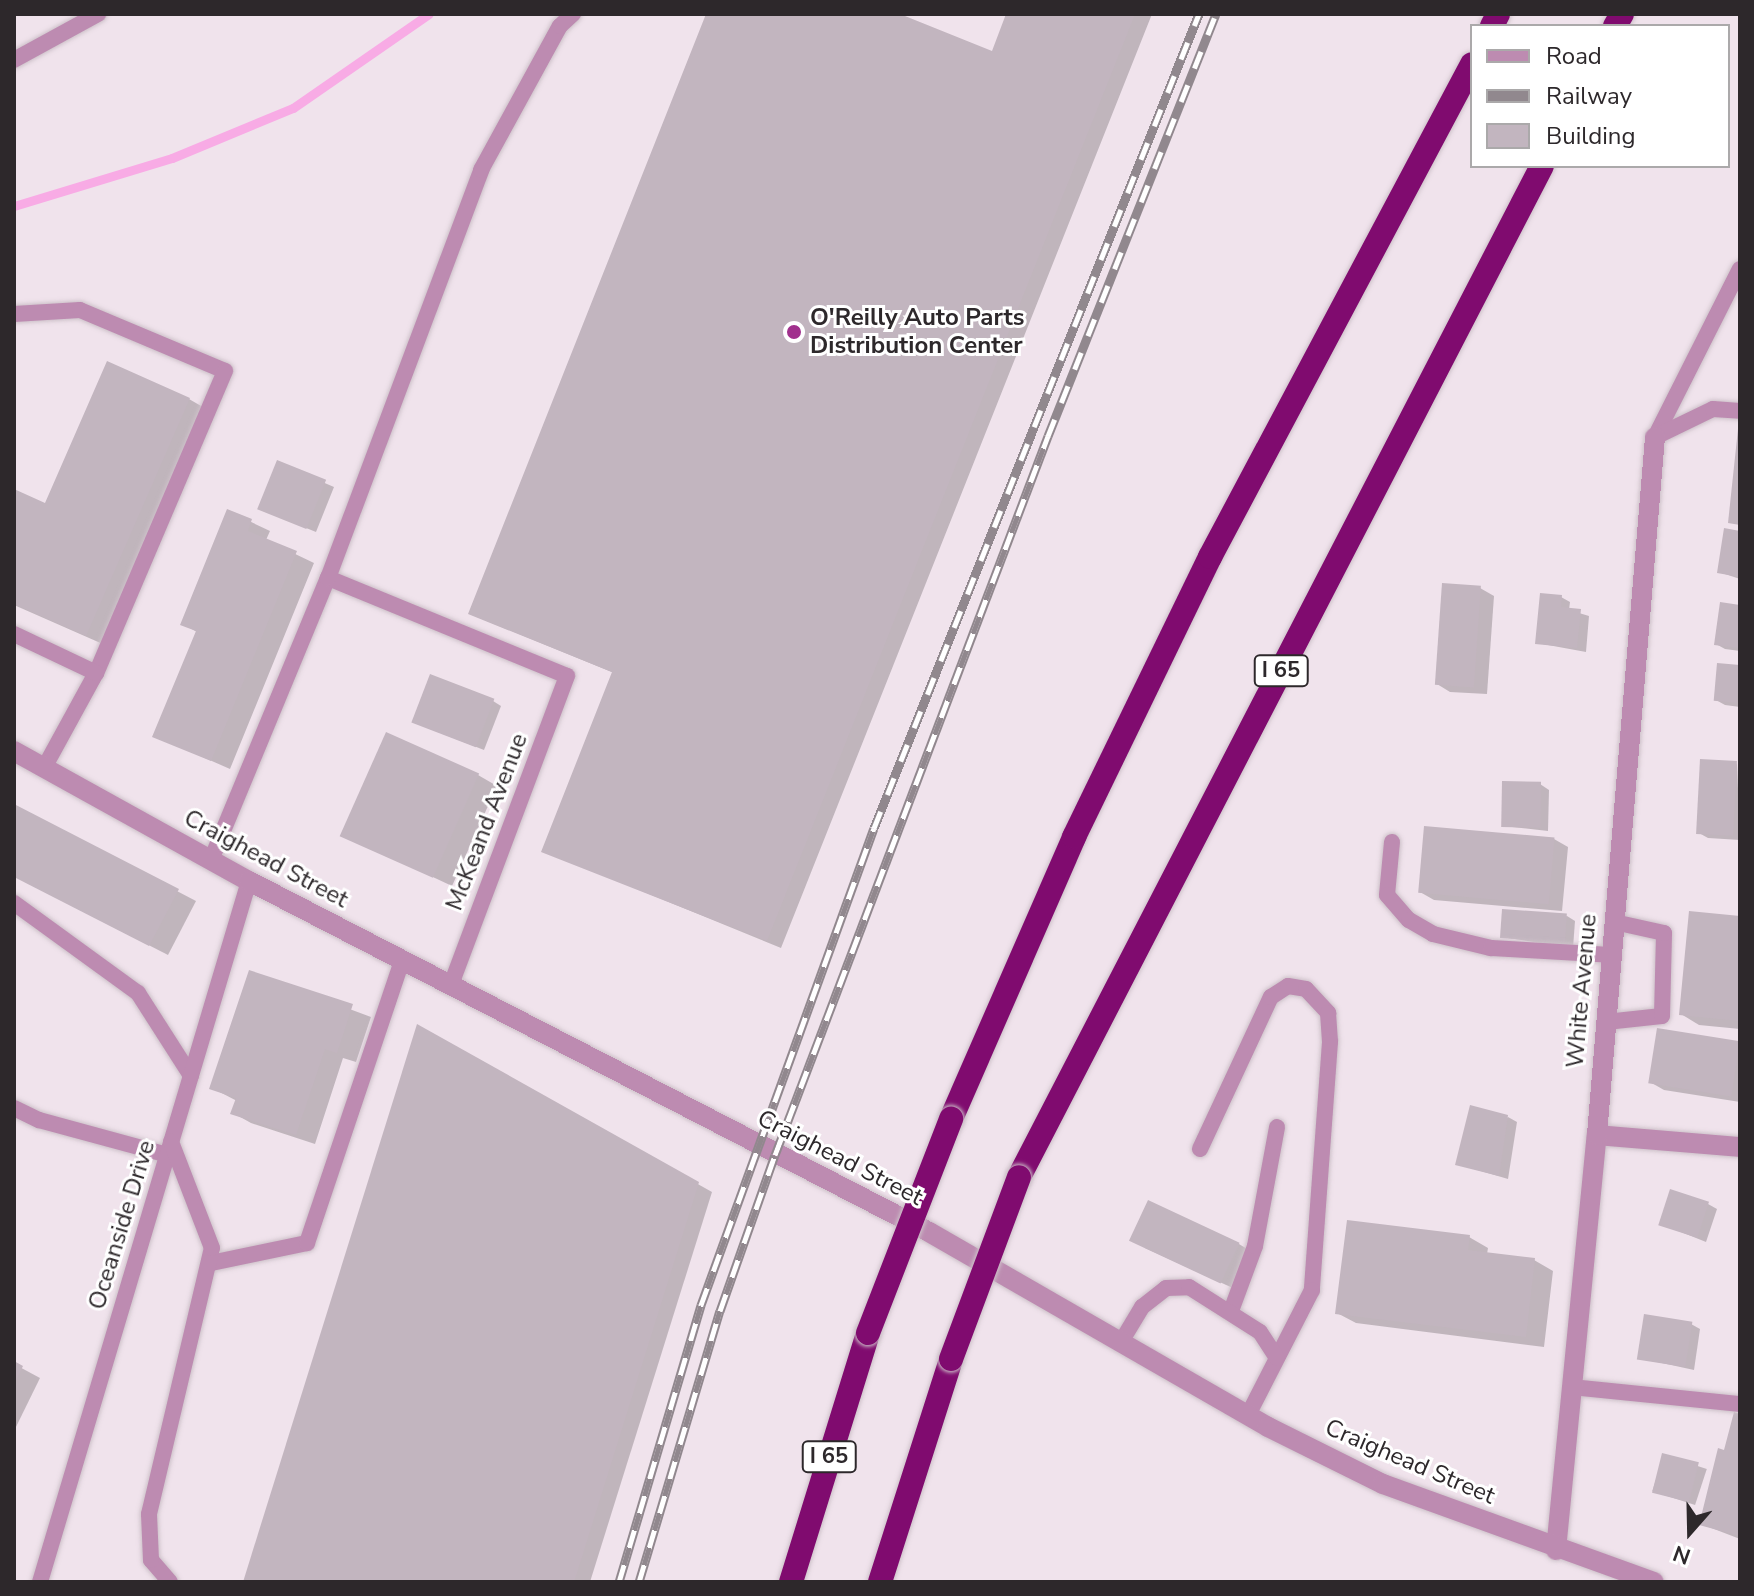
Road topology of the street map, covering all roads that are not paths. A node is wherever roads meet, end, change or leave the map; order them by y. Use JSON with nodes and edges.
{"nodes":[{"id":1,"x":98,"y":14,"type":"edge"},
{"id":2,"x":573,"y":14,"type":"edge"},
{"id":3,"x":14,"y":60,"type":"edge"},
{"id":4,"x":1470,"y":68,"type":"edge"},
{"id":5,"x":1541,"y":168,"type":"edge"},
{"id":6,"x":1740,"y":269,"type":"edge"},
{"id":7,"x":14,"y":314,"type":"edge"},
{"id":8,"x":1740,"y":411,"type":"edge"},
{"id":9,"x":1655,"y":437,"type":"junction"},
{"id":10,"x":328,"y":578,"type":"junction"},
{"id":11,"x":14,"y":634,"type":"edge"},
{"id":12,"x":96,"y":673,"type":"junction"},
{"id":13,"x":14,"y":751,"type":"edge"},
{"id":14,"x":44,"y":768,"type":"junction"},
{"id":15,"x":1392,"y":842,"type":"dead end"},
{"id":16,"x":211,"y":860,"type":"junction"},
{"id":17,"x":249,"y":881,"type":"junction"},
{"id":18,"x":14,"y":903,"type":"edge"},
{"id":19,"x":1614,"y":922,"type":"junction"},
{"id":20,"x":1611,"y":955,"type":"junction"},
{"id":21,"x":402,"y":961,"type":"junction"},
{"id":22,"x":451,"y":985,"type":"junction"},
{"id":23,"x":1606,"y":1022,"type":"junction"},
{"id":24,"x":191,"y":1076,"type":"junction"},
{"id":25,"x":14,"y":1108,"type":"edge"},
{"id":26,"x":1277,"y":1127,"type":"dead end"},
{"id":27,"x":1597,"y":1135,"type":"junction"},
{"id":28,"x":1740,"y":1147,"type":"edge"},
{"id":29,"x":170,"y":1148,"type":"junction"},
{"id":30,"x":1200,"y":1149,"type":"dead end"},
{"id":31,"x":211,"y":1263,"type":"junction"},
{"id":32,"x":1231,"y":1311,"type":"junction"},
{"id":33,"x":1121,"y":1342,"type":"junction"},
{"id":34,"x":1276,"y":1357,"type":"junction"},
{"id":35,"x":1572,"y":1387,"type":"junction"},
{"id":36,"x":1740,"y":1404,"type":"edge"},
{"id":37,"x":1248,"y":1415,"type":"junction"},
{"id":38,"x":1556,"y":1550,"type":"junction"},
{"id":39,"x":40,"y":1582,"type":"edge"},
{"id":40,"x":170,"y":1582,"type":"edge"},
{"id":41,"x":791,"y":1582,"type":"edge"},
{"id":42,"x":880,"y":1582,"type":"edge"},
{"id":43,"x":1654,"y":1582,"type":"edge"}],
"edges":[{"from":1,"to":3,"type":"lane"},
{"from":2,"to":10,"type":"lane"},
{"from":4,"to":41,"type":"highway","number":"I 65","bridge":true},
{"from":5,"to":42,"type":"highway","number":"I 65","bridge":true},
{"from":6,"to":9,"type":"lane"},
{"from":7,"to":12,"type":"lane"},
{"from":8,"to":9,"type":"lane"},
{"from":9,"to":19,"type":"street","name":"White Avenue"},
{"from":10,"to":16,"type":"lane"},
{"from":10,"to":22,"type":"lane","name":"McKeand Avenue"},
{"from":11,"to":12,"type":"lane"},
{"from":12,"to":14,"type":"lane"},
{"from":13,"to":14,"type":"street","name":"Craighead Street"},
{"from":14,"to":16,"type":"street","name":"Craighead Street"},
{"from":15,"to":20,"type":"lane"},
{"from":16,"to":17,"type":"street","name":"Craighead Street"},
{"from":17,"to":21,"type":"street","name":"Craighead Street"},
{"from":17,"to":24,"type":"lane","name":"Oceanside Drive"},
{"from":18,"to":24,"type":"lane"},
{"from":19,"to":20,"type":"street","name":"White Avenue"},
{"from":19,"to":23,"type":"lane"},
{"from":20,"to":23,"type":"street","name":"White Avenue"},
{"from":21,"to":22,"type":"street","name":"Craighead Street"},
{"from":21,"to":31,"type":"lane"},
{"from":22,"to":33,"type":"street","name":"Craighead Street"},
{"from":23,"to":27,"type":"street","name":"White Avenue"},
{"from":24,"to":29,"type":"lane","name":"Oceanside Drive"},
{"from":25,"to":29,"type":"lane"},
{"from":26,"to":32,"type":"lane"},
{"from":27,"to":28,"type":"street"},
{"from":27,"to":35,"type":"street","name":"White Avenue"},
{"from":29,"to":31,"type":"lane"},
{"from":29,"to":39,"type":"lane","name":"Oceanside Drive"},
{"from":30,"to":34,"type":"lane"},
{"from":31,"to":40,"type":"lane"},
{"from":32,"to":33,"type":"lane"},
{"from":32,"to":34,"type":"lane"},
{"from":33,"to":37,"type":"street","name":"Craighead Street"},
{"from":34,"to":37,"type":"lane"},
{"from":35,"to":36,"type":"lane"},
{"from":35,"to":38,"type":"street","name":"White Avenue"},
{"from":37,"to":38,"type":"street","name":"Craighead Street"},
{"from":38,"to":43,"type":"street","name":"Craighead Street"}]}
